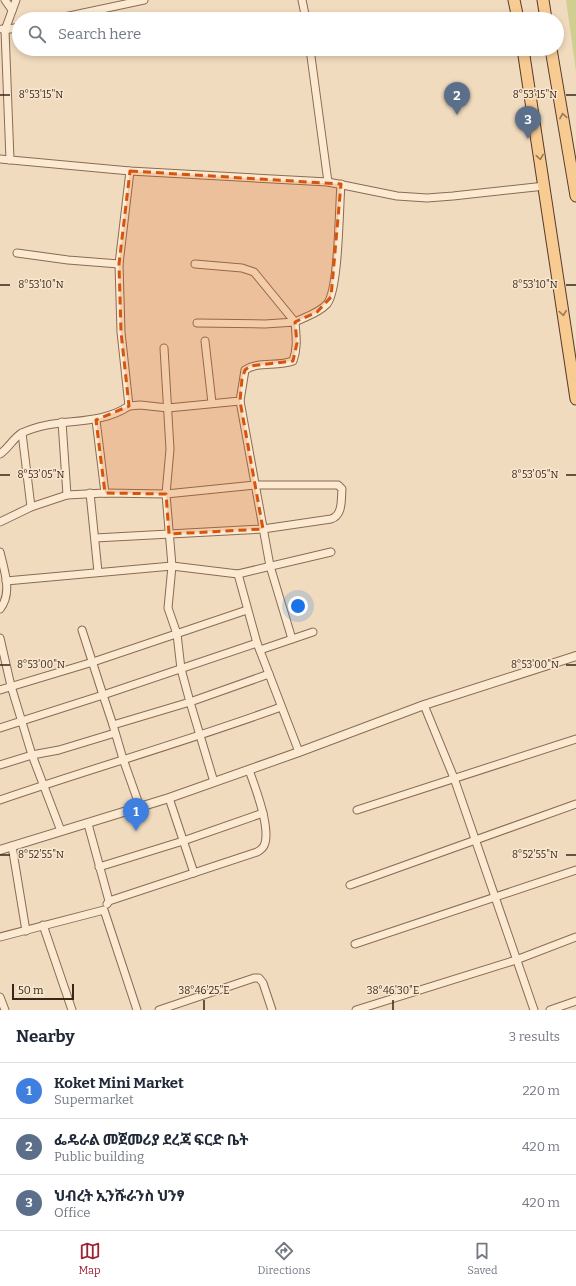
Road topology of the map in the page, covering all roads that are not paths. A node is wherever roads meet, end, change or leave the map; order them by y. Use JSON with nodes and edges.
{"nodes":[{"id":1,"x":5,"y":0,"type":"edge"},
{"id":2,"x":16,"y":0,"type":"edge"},
{"id":3,"x":144,"y":0,"type":"edge"},
{"id":4,"x":302,"y":0,"type":"edge"},
{"id":5,"x":514,"y":0,"type":"edge"},
{"id":6,"x":543,"y":0,"type":"edge"},
{"id":7,"x":12,"y":10,"type":"junction"},
{"id":8,"x":88,"y":12,"type":"edge"},
{"id":9,"x":305,"y":12,"type":"edge"},
{"id":10,"x":517,"y":12,"type":"edge"},
{"id":11,"x":545,"y":12,"type":"edge"},
{"id":12,"x":12,"y":28,"type":"edge"},
{"id":13,"x":2,"y":29,"type":"edge"},
{"id":14,"x":311,"y":56,"type":"edge"},
{"id":15,"x":524,"y":56,"type":"edge"},
{"id":16,"x":553,"y":56,"type":"edge"},
{"id":17,"x":0,"y":158,"type":"edge"},
{"id":18,"x":10,"y":160,"type":"junction"},
{"id":19,"x":130,"y":171,"type":"junction"},
{"id":20,"x":328,"y":182,"type":"junction"},
{"id":21,"x":341,"y":184,"type":"junction"},
{"id":22,"x":545,"y":186,"type":"junction"},
{"id":23,"x":576,"y":196,"type":"edge"},
{"id":24,"x":17,"y":253,"type":"dead end"},
{"id":25,"x":119,"y":264,"type":"junction"},
{"id":26,"x":195,"y":264,"type":"dead end"},
{"id":27,"x":294,"y":322,"type":"junction"},
{"id":28,"x":197,"y":323,"type":"dead end"},
{"id":29,"x":205,"y":341,"type":"dead end"},
{"id":30,"x":164,"y":348,"type":"dead end"},
{"id":31,"x":576,"y":399,"type":"edge"},
{"id":32,"x":240,"y":402,"type":"junction"},
{"id":33,"x":212,"y":403,"type":"junction"},
{"id":34,"x":129,"y":406,"type":"junction"},
{"id":35,"x":168,"y":408,"type":"junction"},
{"id":36,"x":96,"y":420,"type":"junction"},
{"id":37,"x":62,"y":422,"type":"junction"},
{"id":38,"x":22,"y":434,"type":"junction"},
{"id":39,"x":0,"y":454,"type":"edge"},
{"id":40,"x":256,"y":485,"type":"junction"},
{"id":41,"x":90,"y":493,"type":"junction"},
{"id":42,"x":105,"y":493,"type":"junction"},
{"id":43,"x":166,"y":494,"type":"junction"},
{"id":44,"x":67,"y":495,"type":"junction"},
{"id":45,"x":31,"y":507,"type":"junction"},
{"id":46,"x":0,"y":522,"type":"edge"},
{"id":47,"x":263,"y":529,"type":"junction"},
{"id":48,"x":169,"y":534,"type":"junction"},
{"id":49,"x":95,"y":538,"type":"junction"},
{"id":50,"x":0,"y":552,"type":"edge"},
{"id":51,"x":331,"y":552,"type":"dead end"},
{"id":52,"x":172,"y":566,"type":"junction"},
{"id":53,"x":270,"y":566,"type":"junction"},
{"id":54,"x":98,"y":572,"type":"junction"},
{"id":55,"x":238,"y":574,"type":"junction"},
{"id":56,"x":6,"y":581,"type":"junction"},
{"id":57,"x":0,"y":610,"type":"edge"},
{"id":58,"x":247,"y":610,"type":"junction"},
{"id":59,"x":82,"y":630,"type":"dead end"},
{"id":60,"x":313,"y":632,"type":"dead end"},
{"id":61,"x":177,"y":634,"type":"junction"},
{"id":62,"x":0,"y":638,"type":"edge"},
{"id":63,"x":292,"y":639,"type":"junction"},
{"id":64,"x":258,"y":646,"type":"junction"},
{"id":65,"x":2,"y":654,"type":"edge"},
{"id":66,"x":576,"y":656,"type":"edge"},
{"id":67,"x":93,"y":662,"type":"junction"},
{"id":68,"x":181,"y":669,"type":"junction"},
{"id":69,"x":269,"y":674,"type":"junction"},
{"id":70,"x":11,"y":686,"type":"junction"},
{"id":71,"x":0,"y":690,"type":"edge"},
{"id":72,"x":103,"y":695,"type":"junction"},
{"id":73,"x":190,"y":702,"type":"junction"},
{"id":74,"x":424,"y":705,"type":"junction"},
{"id":75,"x":281,"y":707,"type":"junction"},
{"id":76,"x":22,"y":721,"type":"junction"},
{"id":77,"x":0,"y":728,"type":"edge"},
{"id":78,"x":114,"y":729,"type":"junction"},
{"id":79,"x":200,"y":736,"type":"junction"},
{"id":80,"x":576,"y":739,"type":"edge"},
{"id":81,"x":299,"y":752,"type":"junction"},
{"id":82,"x":32,"y":755,"type":"junction"},
{"id":83,"x":123,"y":759,"type":"junction"},
{"id":84,"x":0,"y":765,"type":"edge"},
{"id":85,"x":249,"y":770,"type":"junction"},
{"id":86,"x":454,"y":778,"type":"junction"},
{"id":87,"x":214,"y":782,"type":"junction"},
{"id":88,"x":44,"y":785,"type":"junction"},
{"id":89,"x":169,"y":798,"type":"junction"},
{"id":90,"x":0,"y":800,"type":"edge"},
{"id":91,"x":576,"y":804,"type":"edge"},
{"id":92,"x":140,"y":807,"type":"junction"},
{"id":93,"x":357,"y":810,"type":"dead end"},
{"id":94,"x":263,"y":813,"type":"junction"},
{"id":95,"x":88,"y":824,"type":"junction"},
{"id":96,"x":61,"y":831,"type":"junction"},
{"id":97,"x":474,"y":839,"type":"junction"},
{"id":98,"x":183,"y":841,"type":"junction"},
{"id":99,"x":12,"y":846,"type":"junction"},
{"id":100,"x":0,"y":850,"type":"edge"},
{"id":101,"x":99,"y":867,"type":"junction"},
{"id":102,"x":576,"y":870,"type":"edge"},
{"id":103,"x":194,"y":874,"type":"junction"},
{"id":104,"x":350,"y":885,"type":"dead end"},
{"id":105,"x":494,"y":898,"type":"junction"},
{"id":106,"x":109,"y":901,"type":"junction"},
{"id":107,"x":104,"y":910,"type":"junction"},
{"id":108,"x":43,"y":926,"type":"junction"},
{"id":109,"x":26,"y":931,"type":"junction"},
{"id":110,"x":0,"y":937,"type":"edge"},
{"id":111,"x":576,"y":937,"type":"edge"},
{"id":112,"x":355,"y":944,"type":"dead end"},
{"id":113,"x":516,"y":960,"type":"junction"},
{"id":114,"x":0,"y":997,"type":"edge"},
{"id":115,"x":576,"y":1001,"type":"edge"},
{"id":116,"x":5,"y":1010,"type":"edge"},
{"id":117,"x":72,"y":1010,"type":"edge"},
{"id":118,"x":137,"y":1010,"type":"edge"},
{"id":119,"x":159,"y":1010,"type":"edge"},
{"id":120,"x":272,"y":1010,"type":"edge"},
{"id":121,"x":356,"y":1010,"type":"edge"},
{"id":122,"x":534,"y":1010,"type":"edge"},
{"id":123,"x":550,"y":1010,"type":"edge"}],
"edges":[{"from":1,"to":7,"type":"street"},
{"from":2,"to":7,"type":"street"},
{"from":3,"to":8,"type":"street"},
{"from":4,"to":9,"type":"street"},
{"from":5,"to":10,"type":"main road"},
{"from":6,"to":11,"type":"main road"},
{"from":7,"to":13,"type":"street"},
{"from":12,"to":13,"type":"street"},
{"from":13,"to":18,"type":"street"},
{"from":14,"to":20,"type":"street"},
{"from":15,"to":22,"type":"main road","one_way":true},
{"from":23,"to":16,"type":"main road","one_way":true},
{"from":17,"to":18,"type":"street"},
{"from":18,"to":19,"type":"street"},
{"from":19,"to":20,"type":"street"},
{"from":19,"to":25,"type":"street"},
{"from":20,"to":21,"type":"street"},
{"from":21,"to":22,"type":"street"},
{"from":21,"to":27,"type":"street"},
{"from":22,"to":31,"type":"main road","one_way":true},
{"from":24,"to":25,"type":"street"},
{"from":25,"to":34,"type":"street"},
{"from":26,"to":27,"type":"street"},
{"from":27,"to":28,"type":"street"},
{"from":27,"to":32,"type":"street"},
{"from":29,"to":33,"type":"street"},
{"from":30,"to":35,"type":"street"},
{"from":32,"to":33,"type":"street"},
{"from":32,"to":40,"type":"street"},
{"from":33,"to":35,"type":"street"},
{"from":34,"to":35,"type":"street"},
{"from":34,"to":36,"type":"street"},
{"from":35,"to":43,"type":"street"},
{"from":36,"to":37,"type":"street"},
{"from":36,"to":42,"type":"street"},
{"from":37,"to":38,"type":"street"},
{"from":37,"to":44,"type":"street"},
{"from":38,"to":39,"type":"street"},
{"from":38,"to":45,"type":"street"},
{"from":40,"to":43,"type":"street"},
{"from":40,"to":47,"type":"street"},
{"from":40,"to":47,"type":"street"},
{"from":41,"to":42,"type":"street"},
{"from":41,"to":44,"type":"street"},
{"from":41,"to":49,"type":"street"},
{"from":42,"to":43,"type":"street"},
{"from":43,"to":48,"type":"street"},
{"from":44,"to":45,"type":"street"},
{"from":45,"to":46,"type":"street"},
{"from":47,"to":48,"type":"street"},
{"from":47,"to":53,"type":"street"},
{"from":48,"to":49,"type":"street"},
{"from":48,"to":52,"type":"street"},
{"from":49,"to":54,"type":"street"},
{"from":50,"to":56,"type":"street"},
{"from":51,"to":53,"type":"street"},
{"from":52,"to":54,"type":"street"},
{"from":52,"to":55,"type":"street"},
{"from":52,"to":61,"type":"street"},
{"from":53,"to":55,"type":"street"},
{"from":53,"to":63,"type":"street"},
{"from":54,"to":56,"type":"street"},
{"from":55,"to":58,"type":"street"},
{"from":56,"to":57,"type":"street"},
{"from":58,"to":61,"type":"street"},
{"from":58,"to":64,"type":"street"},
{"from":59,"to":67,"type":"street"},
{"from":60,"to":63,"type":"street"},
{"from":61,"to":67,"type":"street"},
{"from":61,"to":68,"type":"street"},
{"from":62,"to":65,"type":"street"},
{"from":63,"to":64,"type":"street"},
{"from":64,"to":68,"type":"street"},
{"from":64,"to":69,"type":"street"},
{"from":65,"to":70,"type":"street"},
{"from":66,"to":74,"type":"street"},
{"from":67,"to":70,"type":"street"},
{"from":67,"to":72,"type":"street"},
{"from":68,"to":72,"type":"street"},
{"from":68,"to":73,"type":"street"},
{"from":69,"to":73,"type":"street"},
{"from":69,"to":75,"type":"street"},
{"from":70,"to":71,"type":"street"},
{"from":70,"to":76,"type":"street"},
{"from":72,"to":76,"type":"street"},
{"from":72,"to":78,"type":"street"},
{"from":73,"to":78,"type":"street"},
{"from":73,"to":79,"type":"street"},
{"from":74,"to":81,"type":"street"},
{"from":74,"to":86,"type":"street"},
{"from":75,"to":79,"type":"street"},
{"from":75,"to":81,"type":"street"},
{"from":76,"to":77,"type":"street"},
{"from":76,"to":82,"type":"street"},
{"from":78,"to":82,"type":"street"},
{"from":78,"to":83,"type":"street"},
{"from":79,"to":83,"type":"street"},
{"from":79,"to":87,"type":"street"},
{"from":80,"to":86,"type":"street"},
{"from":81,"to":85,"type":"street"},
{"from":82,"to":84,"type":"street"},
{"from":82,"to":88,"type":"street"},
{"from":83,"to":88,"type":"street"},
{"from":83,"to":92,"type":"street"},
{"from":85,"to":87,"type":"street"},
{"from":85,"to":94,"type":"street"},
{"from":86,"to":93,"type":"street"},
{"from":86,"to":97,"type":"street"},
{"from":87,"to":89,"type":"street"},
{"from":88,"to":90,"type":"street"},
{"from":88,"to":96,"type":"street"},
{"from":89,"to":92,"type":"street"},
{"from":89,"to":98,"type":"street"},
{"from":91,"to":97,"type":"street"},
{"from":92,"to":95,"type":"street"},
{"from":94,"to":98,"type":"street"},
{"from":94,"to":103,"type":"street"},
{"from":95,"to":96,"type":"street"},
{"from":95,"to":101,"type":"street"},
{"from":96,"to":99,"type":"street"},
{"from":97,"to":104,"type":"street"},
{"from":97,"to":105,"type":"street"},
{"from":98,"to":101,"type":"street"},
{"from":98,"to":103,"type":"street"},
{"from":99,"to":100,"type":"street"},
{"from":99,"to":109,"type":"street"},
{"from":101,"to":106,"type":"street"},
{"from":102,"to":105,"type":"street"},
{"from":103,"to":106,"type":"street"},
{"from":105,"to":112,"type":"street"},
{"from":105,"to":113,"type":"street"},
{"from":106,"to":107,"type":"street"},
{"from":107,"to":108,"type":"street"},
{"from":107,"to":118,"type":"street"},
{"from":108,"to":109,"type":"street"},
{"from":108,"to":117,"type":"street"},
{"from":109,"to":110,"type":"street"},
{"from":111,"to":113,"type":"street"},
{"from":113,"to":121,"type":"street"},
{"from":113,"to":122,"type":"street"},
{"from":114,"to":116,"type":"street"},
{"from":115,"to":123,"type":"street"},
{"from":119,"to":120,"type":"street"}]}
